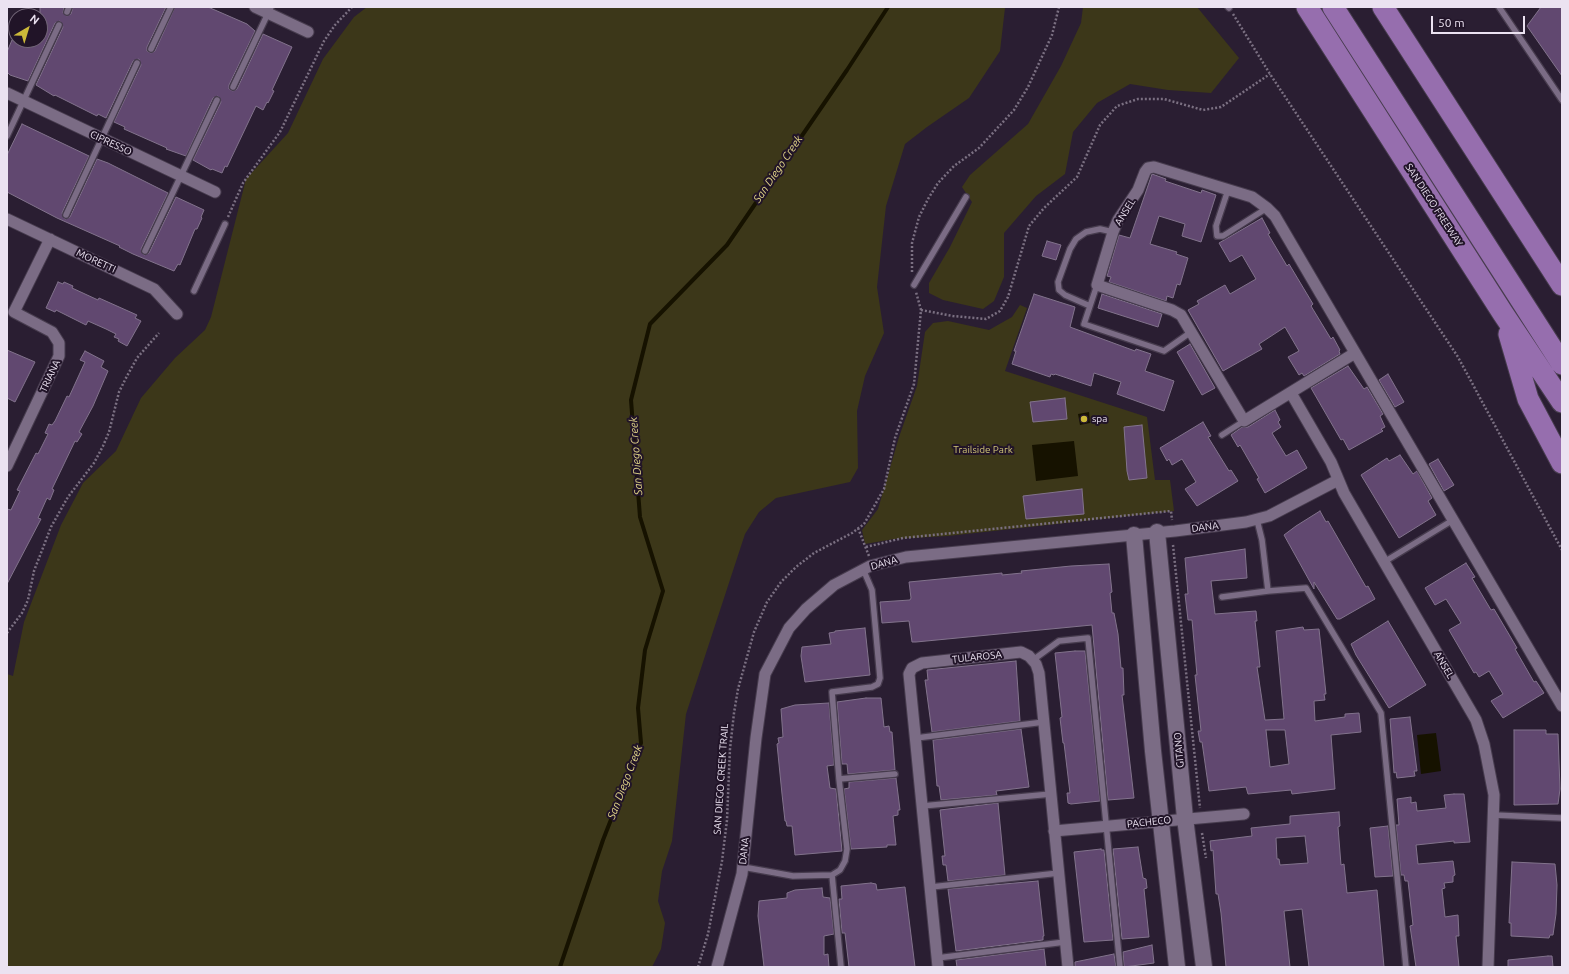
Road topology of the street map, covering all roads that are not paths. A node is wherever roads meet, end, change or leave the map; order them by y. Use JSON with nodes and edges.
{"nodes":[{"id":1,"x":171,"y":7,"type":"edge"},
{"id":2,"x":255,"y":7,"type":"edge"},
{"id":3,"x":1307,"y":7,"type":"edge"},
{"id":4,"x":1333,"y":7,"type":"edge"},
{"id":5,"x":1383,"y":7,"type":"edge"},
{"id":6,"x":1499,"y":7,"type":"edge"},
{"id":7,"x":269,"y":10,"type":"edge"},
{"id":8,"x":59,"y":25,"type":"dead end"},
{"id":9,"x":308,"y":32,"type":"dead end"},
{"id":10,"x":151,"y":49,"type":"dead end"},
{"id":11,"x":137,"y":63,"type":"dead end"},
{"id":12,"x":233,"y":87,"type":"dead end"},
{"id":13,"x":7,"y":93,"type":"edge"},
{"id":14,"x":217,"y":100,"type":"dead end"},
{"id":15,"x":1562,"y":100,"type":"edge"},
{"id":16,"x":23,"y":101,"type":"junction"},
{"id":17,"x":7,"y":136,"type":"edge"},
{"id":18,"x":102,"y":138,"type":"junction"},
{"id":19,"x":181,"y":176,"type":"junction"},
{"id":20,"x":1228,"y":190,"type":"junction"},
{"id":21,"x":216,"y":192,"type":"dead end"},
{"id":22,"x":966,"y":197,"type":"dead end"},
{"id":23,"x":1268,"y":208,"type":"junction"},
{"id":24,"x":66,"y":214,"type":"dead end"},
{"id":25,"x":7,"y":219,"type":"edge"},
{"id":26,"x":225,"y":224,"type":"road end"},
{"id":27,"x":1113,"y":232,"type":"junction"},
{"id":28,"x":1530,"y":235,"type":"junction"},
{"id":29,"x":50,"y":239,"type":"junction"},
{"id":30,"x":145,"y":250,"type":"dead end"},
{"id":31,"x":1562,"y":260,"type":"edge"},
{"id":32,"x":914,"y":285,"type":"road end"},
{"id":33,"x":1562,"y":285,"type":"edge"},
{"id":34,"x":1097,"y":286,"type":"junction"},
{"id":35,"x":194,"y":291,"type":"dead end"},
{"id":36,"x":1090,"y":306,"type":"junction"},
{"id":37,"x":11,"y":311,"type":"edge"},
{"id":38,"x":1502,"y":312,"type":"junction"},
{"id":39,"x":177,"y":314,"type":"dead end"},
{"id":40,"x":1192,"y":332,"type":"junction"},
{"id":41,"x":1355,"y":353,"type":"junction"},
{"id":42,"x":1562,"y":364,"type":"edge"},
{"id":43,"x":1290,"y":393,"type":"junction"},
{"id":44,"x":1562,"y":402,"type":"edge"},
{"id":45,"x":1244,"y":421,"type":"junction"},
{"id":46,"x":1222,"y":435,"type":"dead end"},
{"id":47,"x":1562,"y":463,"type":"edge"},
{"id":48,"x":7,"y":466,"type":"edge"},
{"id":49,"x":1338,"y":480,"type":"junction"},
{"id":50,"x":1256,"y":520,"type":"junction"},
{"id":51,"x":1453,"y":520,"type":"junction"},
{"id":52,"x":1157,"y":532,"type":"junction"},
{"id":53,"x":1134,"y":535,"type":"junction"},
{"id":54,"x":1384,"y":562,"type":"junction"},
{"id":55,"x":868,"y":567,"type":"junction"},
{"id":56,"x":1268,"y":591,"type":"junction"},
{"id":57,"x":1222,"y":597,"type":"dead end"},
{"id":58,"x":1033,"y":660,"type":"junction"},
{"id":59,"x":1562,"y":706,"type":"edge"},
{"id":60,"x":1044,"y":722,"type":"junction"},
{"id":61,"x":916,"y":738,"type":"junction"},
{"id":62,"x":895,"y":774,"type":"dead end"},
{"id":63,"x":839,"y":779,"type":"junction"},
{"id":64,"x":1051,"y":794,"type":"junction"},
{"id":65,"x":922,"y":806,"type":"junction"},
{"id":66,"x":1244,"y":814,"type":"dead end"},
{"id":67,"x":1494,"y":815,"type":"junction"},
{"id":68,"x":1185,"y":818,"type":"junction"},
{"id":69,"x":1562,"y":818,"type":"edge"},
{"id":70,"x":1160,"y":821,"type":"junction"},
{"id":71,"x":1106,"y":826,"type":"junction"},
{"id":72,"x":1054,"y":831,"type":"junction"},
{"id":73,"x":743,"y":867,"type":"junction"},
{"id":74,"x":1059,"y":873,"type":"junction"},
{"id":75,"x":832,"y":875,"type":"junction"},
{"id":76,"x":930,"y":887,"type":"junction"},
{"id":77,"x":1065,"y":942,"type":"junction"},
{"id":78,"x":938,"y":963,"type":"edge"},
{"id":79,"x":717,"y":967,"type":"edge"},
{"id":80,"x":841,"y":967,"type":"edge"},
{"id":81,"x":1068,"y":967,"type":"edge"},
{"id":82,"x":1120,"y":967,"type":"edge"},
{"id":83,"x":1177,"y":967,"type":"edge"},
{"id":84,"x":1204,"y":967,"type":"edge"},
{"id":85,"x":1406,"y":967,"type":"edge"},
{"id":86,"x":1488,"y":967,"type":"edge"}],
"edges":[{"from":1,"to":10,"type":"lane"},
{"from":2,"to":7,"type":"street"},
{"from":3,"to":38,"type":"highway","name":"SAN DIEGO FREEWAY"},
{"from":4,"to":42,"type":"highway"},
{"from":5,"to":28,"type":"highway"},
{"from":6,"to":15,"type":"lane"},
{"from":7,"to":9,"type":"street"},
{"from":7,"to":12,"type":"lane"},
{"from":8,"to":16,"type":"lane"},
{"from":11,"to":18,"type":"lane"},
{"from":13,"to":16,"type":"street","name":"CIPRESSO"},
{"from":14,"to":19,"type":"lane"},
{"from":16,"to":17,"type":"lane"},
{"from":16,"to":18,"type":"street","name":"CIPRESSO"},
{"from":18,"to":19,"type":"street","name":"CIPRESSO"},
{"from":18,"to":24,"type":"lane"},
{"from":19,"to":21,"type":"street","name":"CIPRESSO"},
{"from":19,"to":30,"type":"lane"},
{"from":20,"to":23,"type":"street","name":"ANSEL"},
{"from":20,"to":23,"type":"lane"},
{"from":20,"to":27,"type":"street","name":"ANSEL"},
{"from":22,"to":32,"type":"lane"},
{"from":23,"to":41,"type":"street","name":"ANSEL"},
{"from":25,"to":29,"type":"street","name":"MORETTI"},
{"from":26,"to":35,"type":"lane"},
{"from":27,"to":34,"type":"street","name":"ANSEL"},
{"from":27,"to":36,"type":"lane"},
{"from":28,"to":31,"type":"highway"},
{"from":28,"to":33,"type":"highway"},
{"from":29,"to":37,"type":"street","name":"TRIANA"},
{"from":29,"to":39,"type":"street","name":"MORETTI"},
{"from":34,"to":36,"type":"lane"},
{"from":34,"to":40,"type":"street"},
{"from":36,"to":40,"type":"lane"},
{"from":37,"to":48,"type":"street","name":"TRIANA"},
{"from":38,"to":44,"type":"highway","name":"SAN DIEGO FREEWAY"},
{"from":38,"to":47,"type":"highway"},
{"from":40,"to":45,"type":"street"},
{"from":41,"to":43,"type":"street"},
{"from":41,"to":51,"type":"street","name":"ANSEL"},
{"from":43,"to":45,"type":"street"},
{"from":43,"to":49,"type":"street","name":"ANSEL"},
{"from":45,"to":46,"type":"lane"},
{"from":49,"to":50,"type":"street","name":"DANA"},
{"from":49,"to":54,"type":"street","name":"ANSEL"},
{"from":50,"to":52,"type":"street","name":"DANA"},
{"from":50,"to":56,"type":"lane"},
{"from":51,"to":54,"type":"lane"},
{"from":51,"to":59,"type":"street","name":"ANSEL"},
{"from":52,"to":53,"type":"street","name":"DANA"},
{"from":52,"to":68,"type":"street","name":"GITANO"},
{"from":53,"to":55,"type":"street","name":"DANA"},
{"from":53,"to":70,"type":"street"},
{"from":54,"to":67,"type":"street","name":"ANSEL"},
{"from":55,"to":63,"type":"lane"},
{"from":55,"to":73,"type":"street","name":"DANA"},
{"from":56,"to":57,"type":"lane"},
{"from":56,"to":85,"type":"lane"},
{"from":58,"to":60,"type":"street"},
{"from":58,"to":61,"type":"street","name":"TULAROSA"},
{"from":58,"to":71,"type":"lane"},
{"from":60,"to":61,"type":"lane"},
{"from":60,"to":64,"type":"street"},
{"from":61,"to":65,"type":"street","name":"TULAROSA"},
{"from":62,"to":63,"type":"lane"},
{"from":63,"to":75,"type":"lane"},
{"from":64,"to":65,"type":"lane"},
{"from":64,"to":72,"type":"street"},
{"from":65,"to":76,"type":"street","name":"TULAROSA"},
{"from":66,"to":68,"type":"street","name":"PACHECO"},
{"from":67,"to":69,"type":"lane"},
{"from":67,"to":86,"type":"street","name":"ANSEL"},
{"from":68,"to":70,"type":"street","name":"PACHECO"},
{"from":68,"to":84,"type":"street","name":"GITANO"},
{"from":70,"to":71,"type":"street","name":"PACHECO"},
{"from":70,"to":83,"type":"street"},
{"from":71,"to":72,"type":"street","name":"PACHECO"},
{"from":71,"to":82,"type":"lane"},
{"from":72,"to":74,"type":"street"},
{"from":73,"to":75,"type":"lane"},
{"from":73,"to":79,"type":"street","name":"DANA"},
{"from":74,"to":76,"type":"lane"},
{"from":74,"to":77,"type":"street"},
{"from":75,"to":80,"type":"lane"},
{"from":76,"to":78,"type":"street","name":"TULAROSA"},
{"from":77,"to":78,"type":"lane"},
{"from":77,"to":81,"type":"street"}]}
